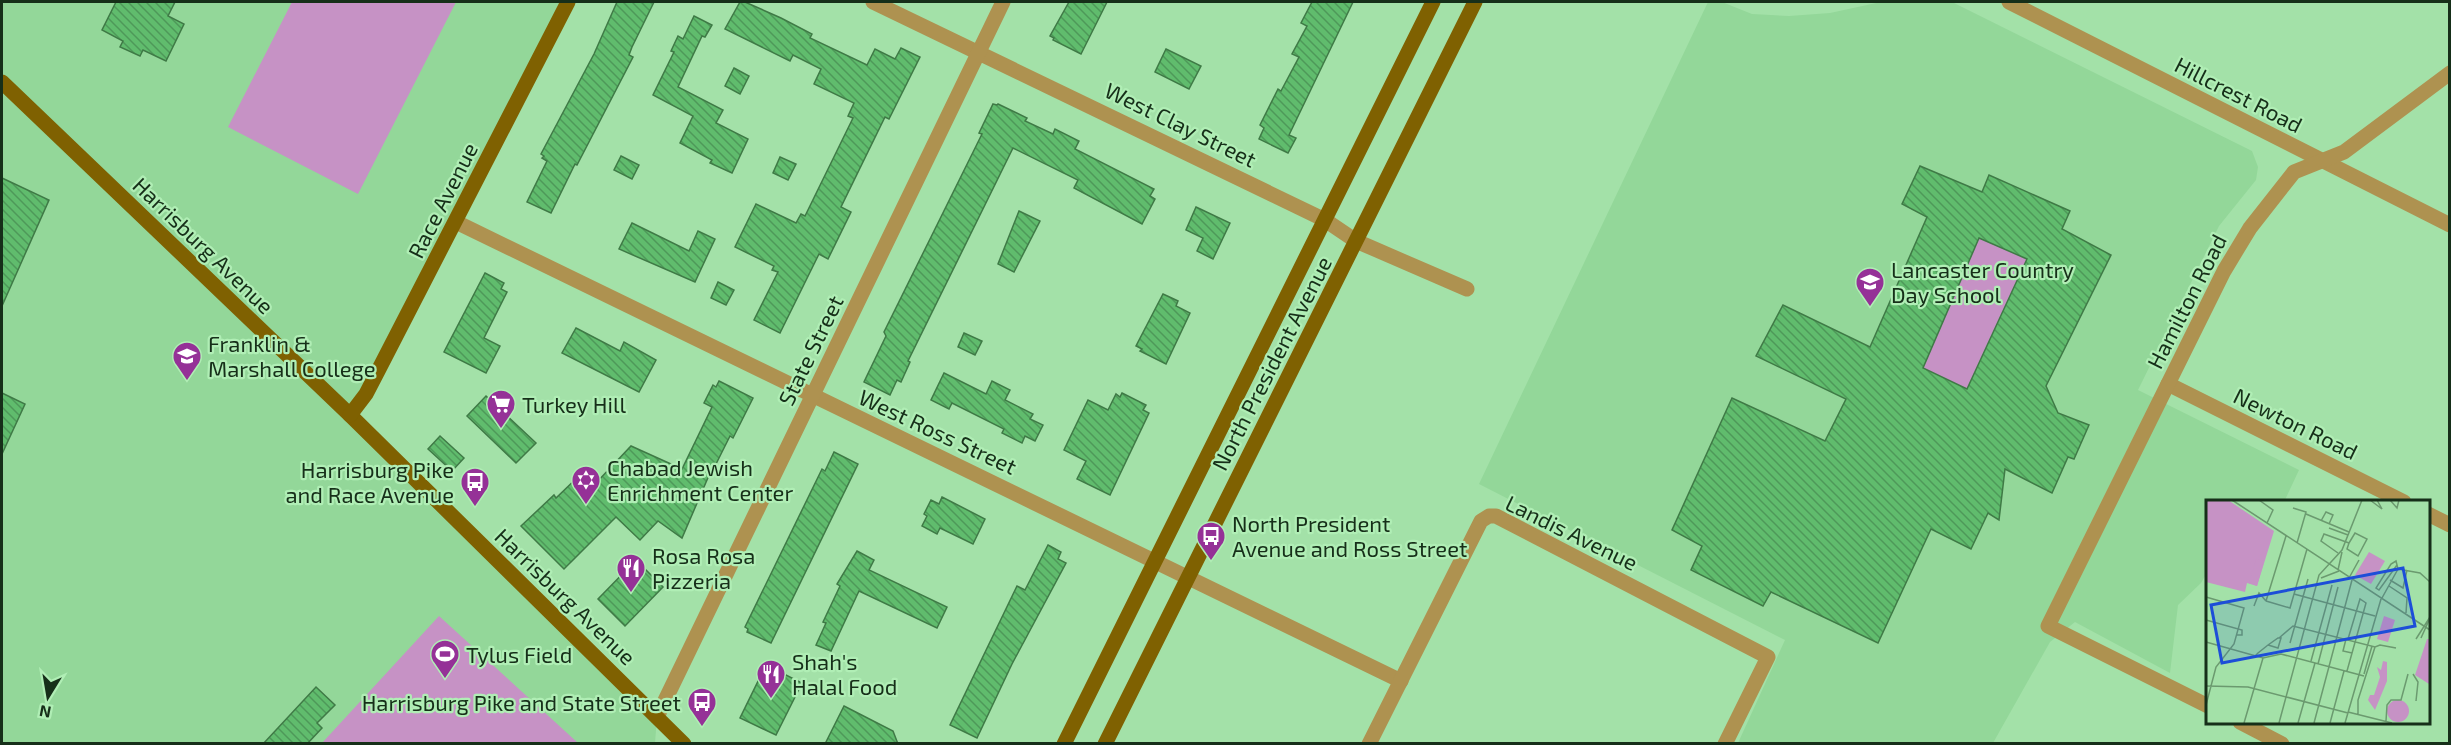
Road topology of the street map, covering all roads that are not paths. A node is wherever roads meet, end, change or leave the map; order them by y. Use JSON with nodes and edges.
{"nodes":[{"id":1,"x":568,"y":2,"type":"edge"},
{"id":2,"x":873,"y":2,"type":"edge"},
{"id":3,"x":1003,"y":2,"type":"edge"},
{"id":4,"x":1433,"y":2,"type":"edge"},
{"id":5,"x":1475,"y":2,"type":"edge"},
{"id":6,"x":2009,"y":2,"type":"edge"},
{"id":7,"x":978,"y":52,"type":"junction"},
{"id":8,"x":2450,"y":73,"type":"edge"},
{"id":9,"x":2,"y":82,"type":"edge"},
{"id":10,"x":2321,"y":161,"type":"junction"},
{"id":11,"x":1325,"y":220,"type":"junction"},
{"id":12,"x":456,"y":222,"type":"junction"},
{"id":13,"x":2450,"y":225,"type":"edge"},
{"id":14,"x":1356,"y":241,"type":"junction"},
{"id":15,"x":1467,"y":289,"type":"dead end"},
{"id":16,"x":2168,"y":384,"type":"junction"},
{"id":17,"x":813,"y":396,"type":"junction"},
{"id":18,"x":350,"y":415,"type":"junction"},
{"id":19,"x":2400,"y":500,"type":"edge"},
{"id":20,"x":2430,"y":515,"type":"edge"},
{"id":21,"x":2450,"y":525,"type":"edge"},
{"id":22,"x":1155,"y":561,"type":"junction"},
{"id":23,"x":1188,"y":578,"type":"junction"},
{"id":24,"x":1401,"y":681,"type":"junction"},
{"id":25,"x":2206,"y":705,"type":"edge"},
{"id":26,"x":657,"y":717,"type":"junction"},
{"id":27,"x":2242,"y":724,"type":"edge"},
{"id":28,"x":684,"y":744,"type":"edge"},
{"id":29,"x":1064,"y":744,"type":"edge"},
{"id":30,"x":1105,"y":744,"type":"edge"},
{"id":31,"x":1369,"y":744,"type":"edge"},
{"id":32,"x":1725,"y":744,"type":"edge"},
{"id":33,"x":2282,"y":744,"type":"edge"}],
"edges":[{"from":1,"to":12,"type":"main road","name":"Race Avenue"},
{"from":2,"to":7,"type":"street","name":"West Clay Street"},
{"from":3,"to":7,"type":"street","name":"State Street"},
{"from":4,"to":11,"type":"main road","name":"North President Avenue"},
{"from":5,"to":14,"type":"main road","name":"North President Avenue"},
{"from":6,"to":10,"type":"street","name":"Hillcrest Road"},
{"from":7,"to":11,"type":"street","name":"West Clay Street"},
{"from":7,"to":17,"type":"street","name":"State Street"},
{"from":8,"to":10,"type":"street","name":"Hamilton Road"},
{"from":9,"to":18,"type":"main road","name":"Harrisburg Avenue"},
{"from":10,"to":13,"type":"street","name":"Hillcrest Road"},
{"from":10,"to":16,"type":"street","name":"Hamilton Road"},
{"from":11,"to":14,"type":"street","name":"West Clay Street"},
{"from":11,"to":22,"type":"main road","name":"North President Avenue"},
{"from":12,"to":17,"type":"street","name":"West Ross Street"},
{"from":12,"to":18,"type":"main road","name":"Race Avenue"},
{"from":14,"to":15,"type":"street","name":"West Clay Street"},
{"from":14,"to":23,"type":"main road","name":"North President Avenue"},
{"from":16,"to":19,"type":"street","name":"Newton Road"},
{"from":16,"to":25,"type":"street","name":"Hamilton Road"},
{"from":17,"to":22,"type":"street","name":"West Ross Street"},
{"from":17,"to":26,"type":"street","name":"State Street"},
{"from":18,"to":26,"type":"main road","name":"Harrisburg Avenue"},
{"from":20,"to":21,"type":"street"},
{"from":22,"to":23,"type":"street","name":"West Ross Street"},
{"from":22,"to":29,"type":"main road","name":"North President Avenue"},
{"from":23,"to":24,"type":"street","name":"West Ross Street"},
{"from":23,"to":30,"type":"main road","name":"North President Avenue"},
{"from":24,"to":31,"type":"street","name":"Landis Avenue"},
{"from":24,"to":32,"type":"street","name":"Landis Avenue"},
{"from":26,"to":28,"type":"main road","name":"Harrisburg Avenue"},
{"from":27,"to":33,"type":"street"}]}
